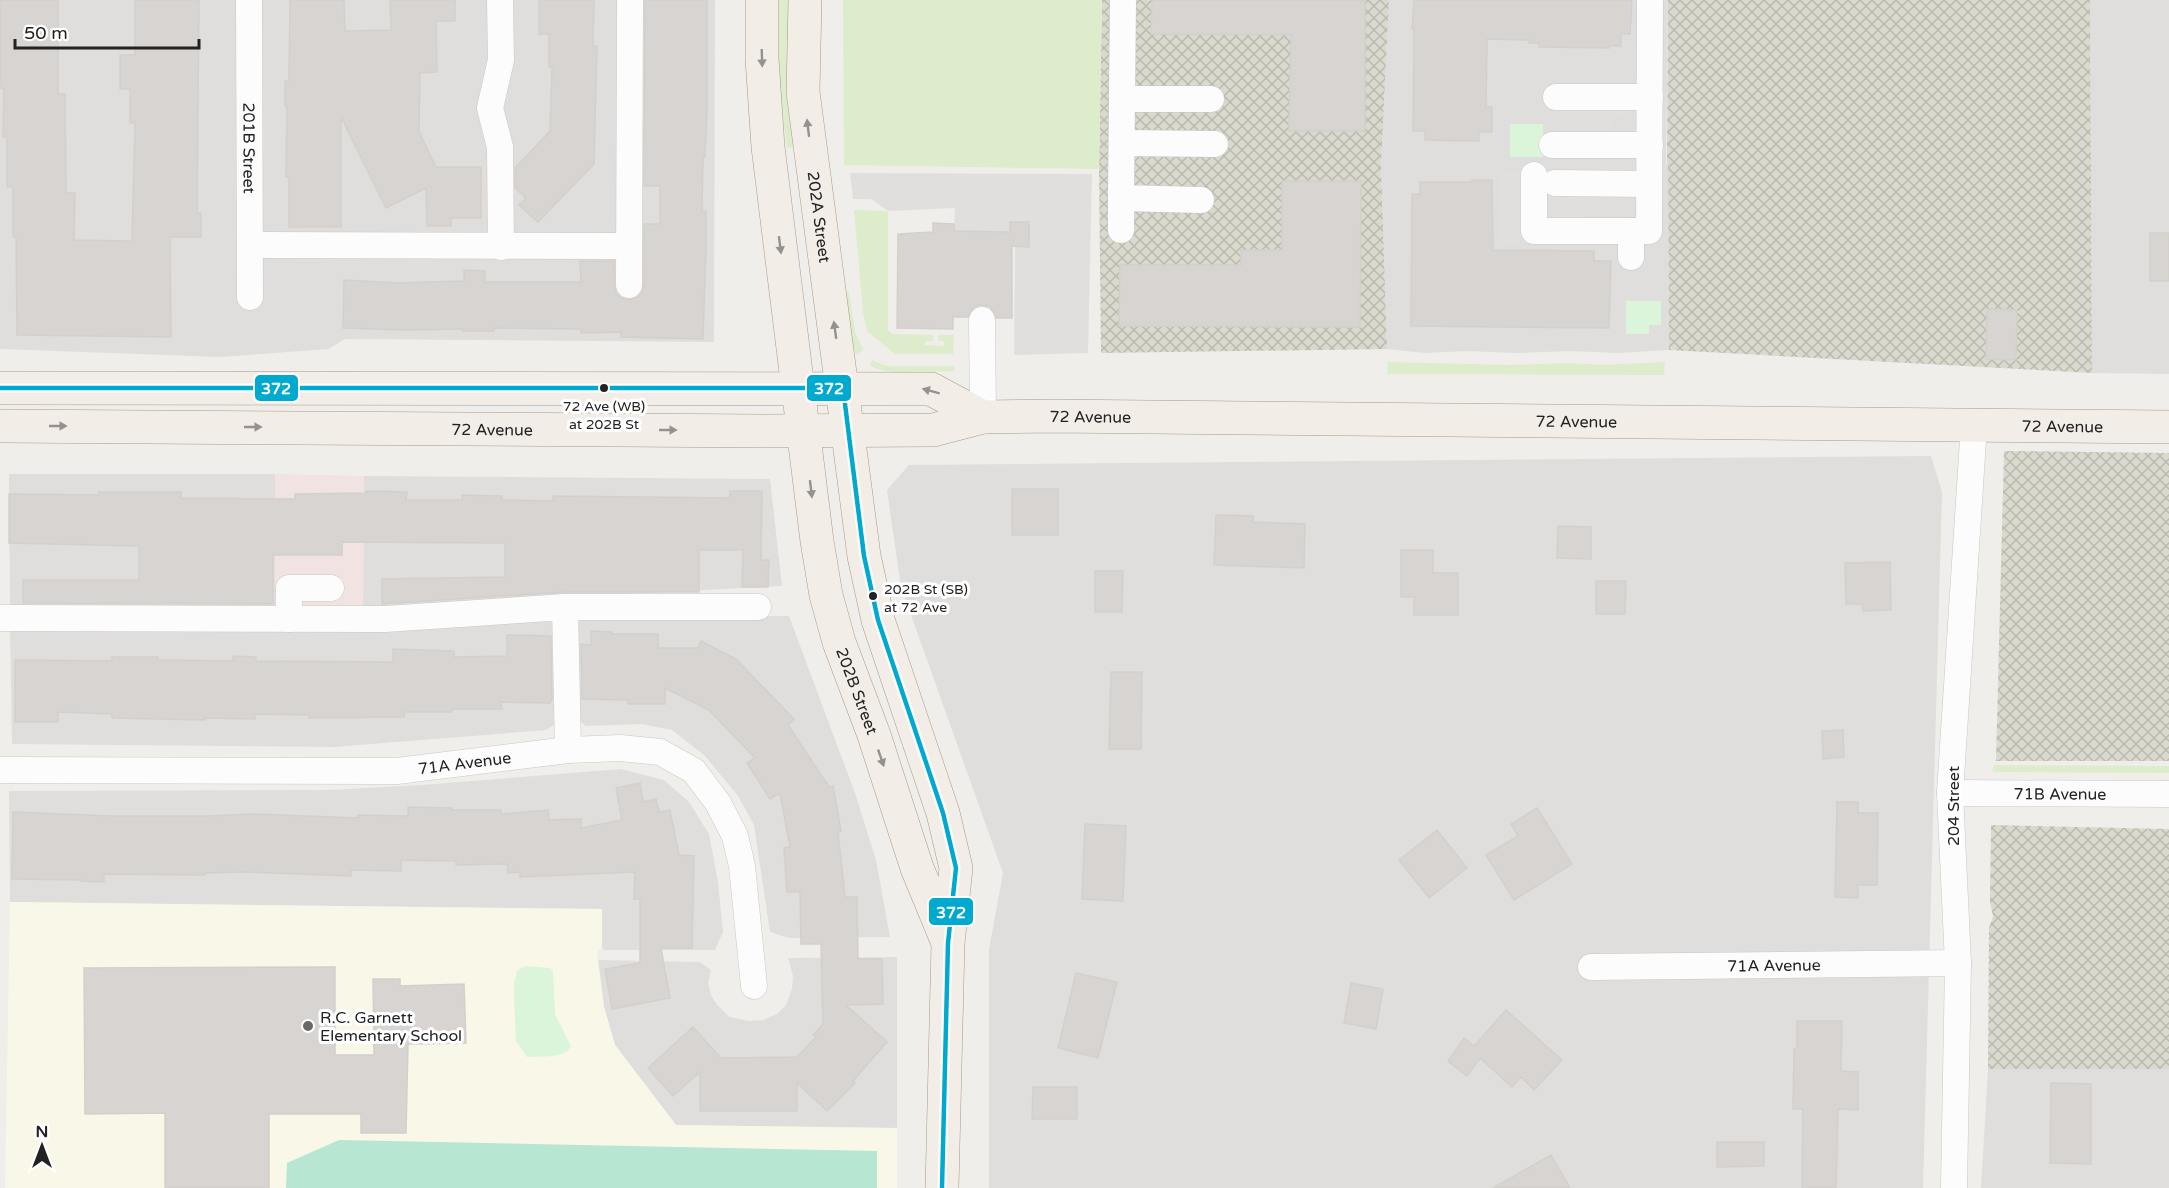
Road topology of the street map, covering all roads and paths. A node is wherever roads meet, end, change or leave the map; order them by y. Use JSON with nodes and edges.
{"nodes":[{"id":1,"x":249,"y":0,"type":"edge"},
{"id":2,"x":500,"y":0,"type":"edge"},
{"id":3,"x":630,"y":0,"type":"edge"},
{"id":4,"x":762,"y":0,"type":"edge"},
{"id":5,"x":804,"y":0,"type":"edge"},
{"id":6,"x":1122,"y":0,"type":"edge"},
{"id":7,"x":1650,"y":0,"type":"edge"},
{"id":8,"x":1556,"y":97,"type":"dead end"},
{"id":9,"x":1650,"y":97,"type":"junction"},
{"id":10,"x":1122,"y":99,"type":"junction"},
{"id":11,"x":1211,"y":99,"type":"dead end"},
{"id":12,"x":1122,"y":143,"type":"junction"},
{"id":13,"x":1215,"y":144,"type":"dead end"},
{"id":14,"x":1552,"y":145,"type":"dead end"},
{"id":15,"x":1650,"y":145,"type":"junction"},
{"id":16,"x":1649,"y":184,"type":"junction"},
{"id":17,"x":1121,"y":198,"type":"junction"},
{"id":18,"x":1201,"y":200,"type":"dead end"},
{"id":19,"x":1121,"y":230,"type":"dead end"},
{"id":20,"x":1630,"y":231,"type":"junction"},
{"id":21,"x":249,"y":245,"type":"junction"},
{"id":22,"x":628,"y":246,"type":"junction"},
{"id":23,"x":501,"y":247,"type":"junction"},
{"id":24,"x":1630,"y":257,"type":"dead end"},
{"id":25,"x":629,"y":285,"type":"dead end"},
{"id":26,"x":250,"y":297,"type":"dead end"},
{"id":27,"x":982,"y":320,"type":"dead end"},
{"id":28,"x":0,"y":388,"type":"edge"},
{"id":29,"x":799,"y":388,"type":"junction"},
{"id":30,"x":843,"y":388,"type":"junction"},
{"id":31,"x":983,"y":417,"type":"junction"},
{"id":32,"x":1974,"y":424,"type":"junction"},
{"id":33,"x":0,"y":426,"type":"edge"},
{"id":34,"x":2169,"y":427,"type":"edge"},
{"id":35,"x":804,"y":431,"type":"junction"},
{"id":36,"x":848,"y":431,"type":"junction"},
{"id":37,"x":331,"y":588,"type":"dead end"},
{"id":38,"x":565,"y":607,"type":"junction"},
{"id":39,"x":758,"y":607,"type":"dead end"},
{"id":40,"x":0,"y":618,"type":"edge"},
{"id":41,"x":289,"y":619,"type":"junction"},
{"id":42,"x":568,"y":750,"type":"junction"},
{"id":43,"x":0,"y":770,"type":"edge"},
{"id":44,"x":1950,"y":793,"type":"junction"},
{"id":45,"x":2169,"y":794,"type":"edge"},
{"id":46,"x":948,"y":943,"type":"junction"},
{"id":47,"x":1958,"y":963,"type":"junction"},
{"id":48,"x":1591,"y":967,"type":"dead end"},
{"id":49,"x":754,"y":986,"type":"dead end"},
{"id":50,"x":942,"y":1188,"type":"edge"},
{"id":51,"x":1954,"y":1188,"type":"edge"}],
"edges":[{"from":1,"to":21,"type":"street","name":"201B Street"},
{"from":2,"to":23,"type":"street"},
{"from":3,"to":22,"type":"street"},
{"from":4,"to":29,"type":"main road","one_way":true},
{"from":30,"to":5,"type":"main road","name":"202A Street","one_way":true},
{"from":6,"to":10,"type":"street"},
{"from":7,"to":9,"type":"street"},
{"from":8,"to":9,"type":"street"},
{"from":9,"to":15,"type":"street"},
{"from":10,"to":11,"type":"street"},
{"from":10,"to":12,"type":"street"},
{"from":12,"to":13,"type":"street"},
{"from":12,"to":17,"type":"street"},
{"from":14,"to":15,"type":"street"},
{"from":15,"to":16,"type":"street"},
{"from":16,"to":20,"type":"street"},
{"from":16,"to":20,"type":"street"},
{"from":17,"to":18,"type":"street"},
{"from":17,"to":19,"type":"street"},
{"from":20,"to":24,"type":"street"},
{"from":21,"to":23,"type":"street"},
{"from":21,"to":26,"type":"street","name":"201B Street"},
{"from":22,"to":23,"type":"street"},
{"from":22,"to":25,"type":"street"},
{"from":27,"to":31,"type":"street"},
{"from":28,"to":29,"type":"main road","name":"72 Avenue"},
{"from":29,"to":30,"type":"main road","name":"72 Avenue"},
{"from":29,"to":35,"type":"main road"},
{"from":31,"to":30,"type":"main road","name":"72 Avenue","one_way":true},
{"from":30,"to":36,"type":"main road","name":"202A Street"},
{"from":31,"to":32,"type":"main road","name":"72 Avenue"},
{"from":31,"to":36,"type":"main road","name":"72 Avenue"},
{"from":32,"to":34,"type":"main road","name":"72 Avenue"},
{"from":32,"to":44,"type":"street","name":"204 Street"},
{"from":33,"to":35,"type":"main road","name":"72 Avenue","one_way":true},
{"from":35,"to":36,"type":"main road","name":"72 Avenue"},
{"from":35,"to":46,"type":"main road","name":"202B Street","one_way":true},
{"from":36,"to":46,"type":"main road","name":"202B Street"},
{"from":37,"to":41,"type":"street"},
{"from":38,"to":39,"type":"street"},
{"from":38,"to":41,"type":"street"},
{"from":38,"to":42,"type":"street"},
{"from":40,"to":41,"type":"street"},
{"from":42,"to":43,"type":"street","name":"71A Avenue"},
{"from":42,"to":49,"type":"street","name":"71A Avenue"},
{"from":44,"to":45,"type":"street","name":"71B Avenue"},
{"from":44,"to":47,"type":"street","name":"204 Street"},
{"from":46,"to":50,"type":"main road","name":"202B Street"},
{"from":47,"to":48,"type":"street","name":"71A Avenue"},
{"from":47,"to":51,"type":"street","name":"204 Street"}]}
